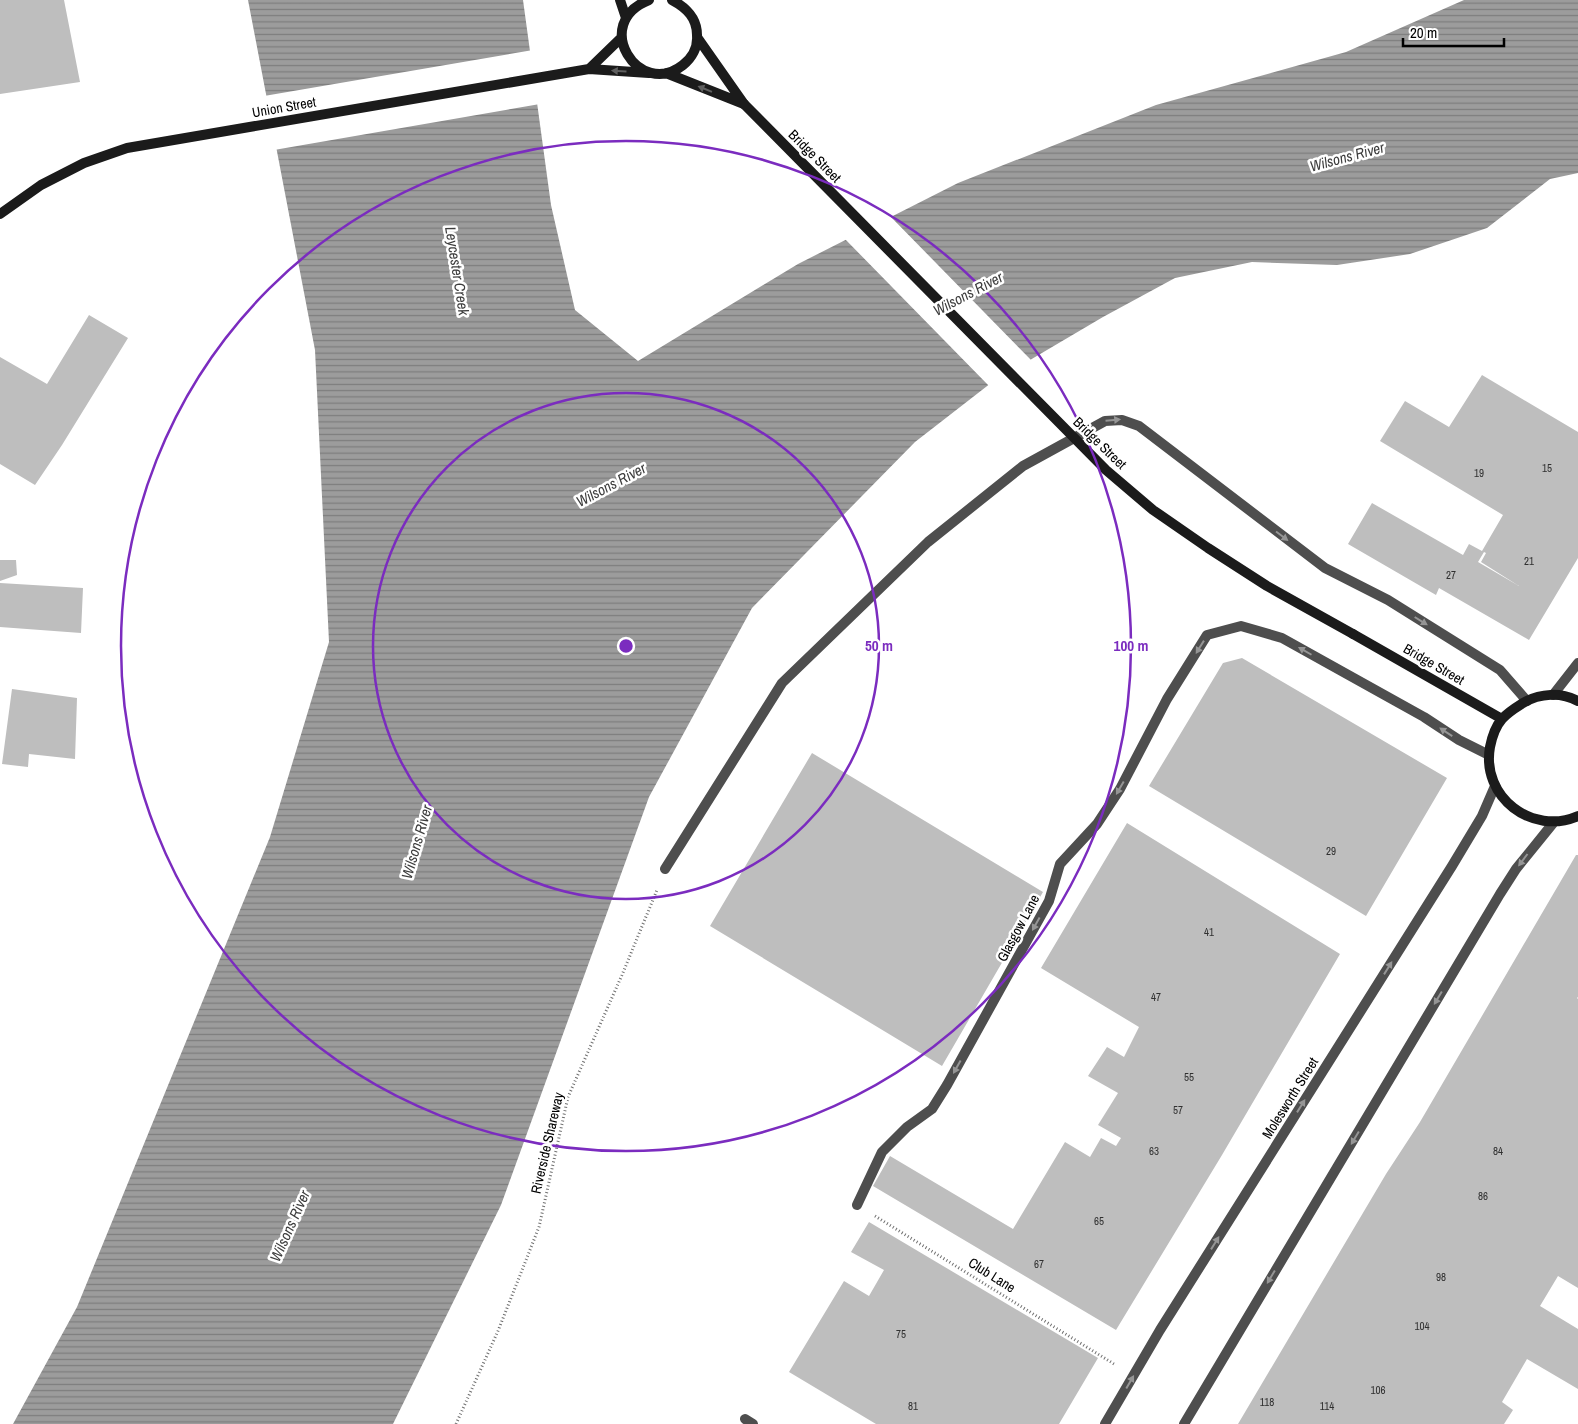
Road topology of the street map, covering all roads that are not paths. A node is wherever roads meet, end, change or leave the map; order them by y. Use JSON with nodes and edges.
{"nodes":[{"id":1,"x":620,"y":0,"type":"edge"},
{"id":2,"x":649,"y":0,"type":"edge"},
{"id":3,"x":672,"y":0,"type":"edge"},
{"id":4,"x":680,"y":3,"type":"edge"},
{"id":5,"x":626,"y":18,"type":"junction"},
{"id":6,"x":698,"y":37,"type":"junction"},
{"id":7,"x":621,"y":38,"type":"junction"},
{"id":8,"x":588,"y":69,"type":"junction"},
{"id":9,"x":649,"y":73,"type":"junction"},
{"id":10,"x":666,"y":73,"type":"junction"},
{"id":11,"x":744,"y":104,"type":"junction"},
{"id":12,"x":0,"y":214,"type":"edge"},
{"id":13,"x":1578,"y":663,"type":"edge"},
{"id":14,"x":1553,"y":694,"type":"junction"},
{"id":15,"x":1527,"y":701,"type":"junction"},
{"id":16,"x":1578,"y":701,"type":"edge"},
{"id":17,"x":1502,"y":719,"type":"junction"},
{"id":18,"x":1489,"y":755,"type":"junction"},
{"id":19,"x":1495,"y":786,"type":"junction"},
{"id":20,"x":1578,"y":816,"type":"edge"},
{"id":21,"x":1554,"y":822,"type":"junction"},
{"id":22,"x":666,"y":869,"type":"road end"},
{"id":23,"x":857,"y":1204,"type":"road end"},
{"id":24,"x":1105,"y":1424,"type":"edge"},
{"id":25,"x":1184,"y":1424,"type":"edge"}],
"edges":[{"from":1,"to":5,"type":"main road"},
{"from":2,"to":5,"type":"main road"},
{"from":3,"to":4,"type":"main road"},
{"from":4,"to":6,"type":"main road","name":"Bridge Street"},
{"from":5,"to":7,"type":"main road"},
{"from":6,"to":10,"type":"main road"},
{"from":6,"to":11,"type":"main road","name":"Bridge Street"},
{"from":7,"to":8,"type":"main road"},
{"from":7,"to":9,"type":"main road"},
{"from":9,"to":8,"type":"main road","name":"Union Street","one_way":true},
{"from":8,"to":12,"type":"main road","name":"Union Street"},
{"from":9,"to":10,"type":"main road","name":"Union Street"},
{"from":11,"to":10,"type":"main road","name":"Bridge Street","one_way":true},
{"from":11,"to":17,"type":"main road","name":"Bridge Street","bridge":true},
{"from":13,"to":14,"type":"street"},
{"from":14,"to":15,"type":"main road"},
{"from":14,"to":16,"type":"main road"},
{"from":15,"to":17,"type":"main road"},
{"from":22,"to":15,"type":"street","one_way":true},
{"from":17,"to":18,"type":"main road"},
{"from":18,"to":19,"type":"main road"},
{"from":18,"to":23,"type":"street","name":"Glasgow Lane","one_way":true},
{"from":19,"to":21,"type":"main road"},
{"from":24,"to":19,"type":"street","name":"Molesworth Street","one_way":true},
{"from":20,"to":21,"type":"main road"},
{"from":21,"to":25,"type":"street","one_way":true}]}
